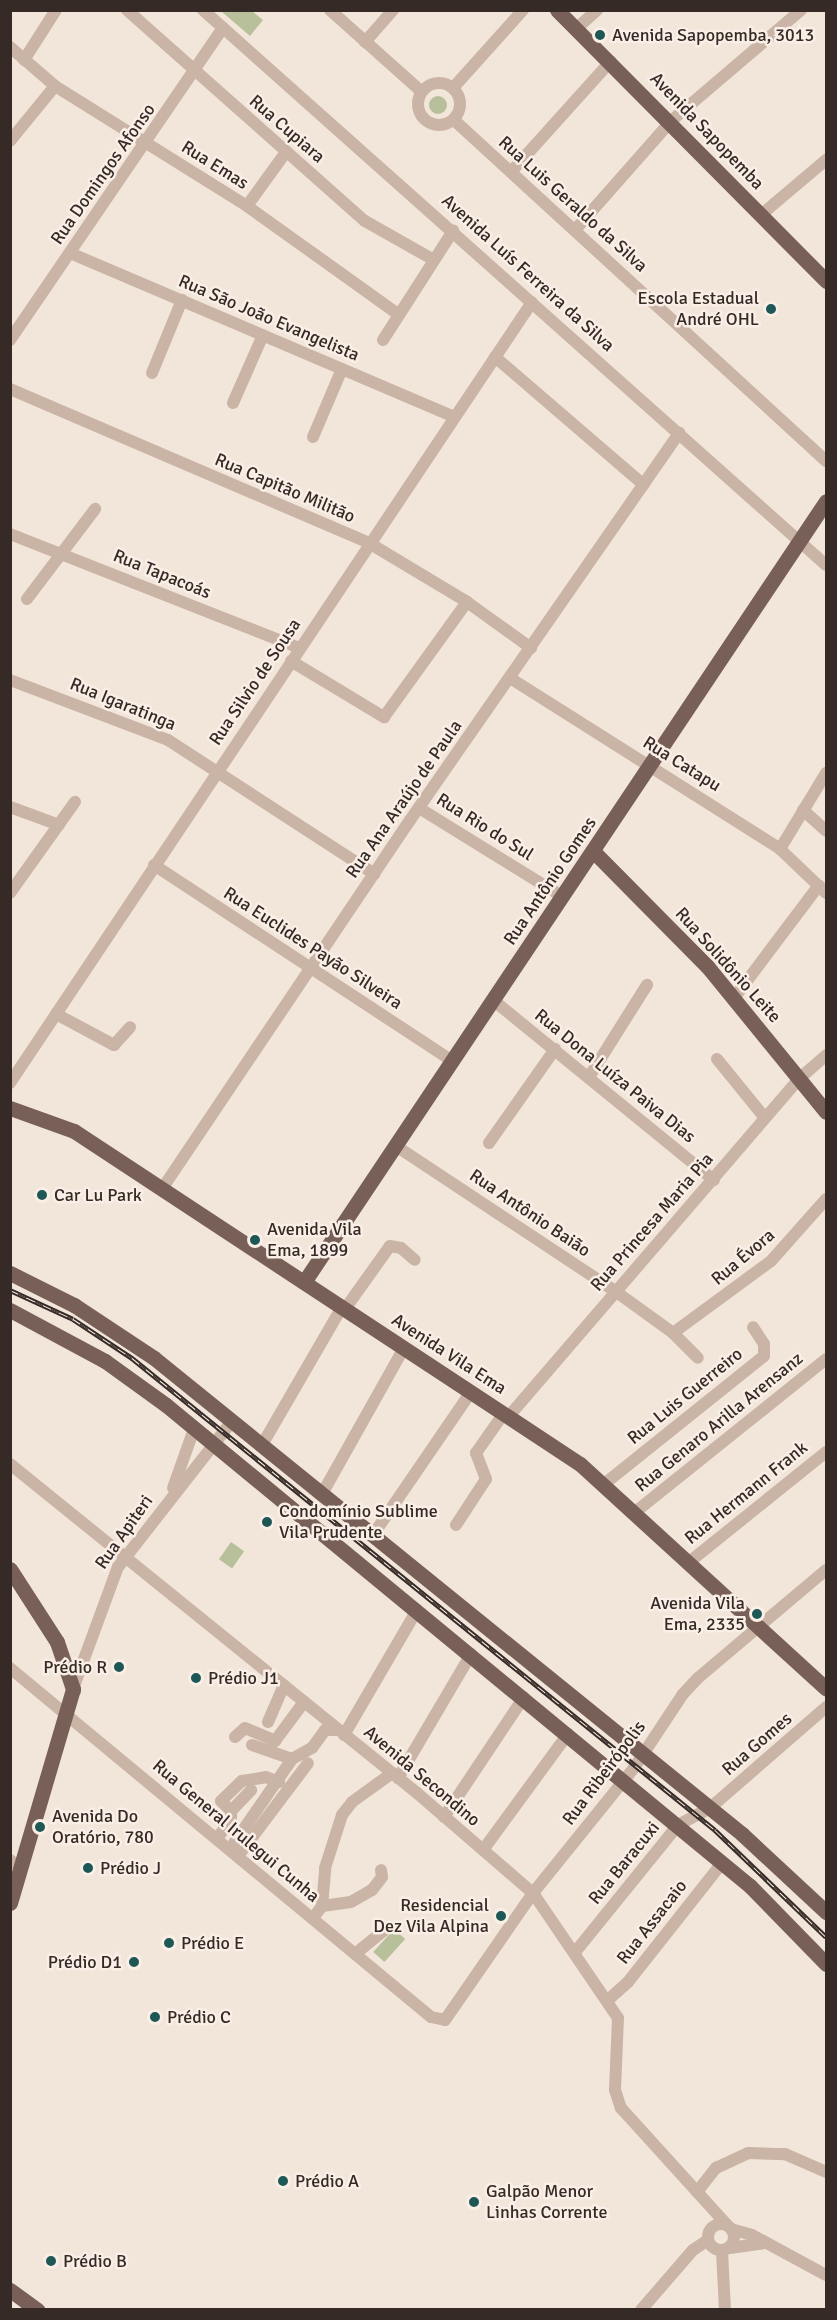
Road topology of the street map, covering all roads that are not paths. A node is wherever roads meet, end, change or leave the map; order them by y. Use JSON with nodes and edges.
{"nodes":[{"id":1,"x":56,"y":10,"type":"edge"},
{"id":2,"x":127,"y":10,"type":"edge"},
{"id":3,"x":203,"y":10,"type":"edge"},
{"id":4,"x":330,"y":10,"type":"edge"},
{"id":5,"x":393,"y":10,"type":"edge"},
{"id":6,"x":523,"y":10,"type":"edge"},
{"id":7,"x":558,"y":10,"type":"edge"},
{"id":8,"x":597,"y":10,"type":"edge"},
{"id":9,"x":801,"y":10,"type":"edge"},
{"id":10,"x":223,"y":28,"type":"junction"},
{"id":11,"x":576,"y":28,"type":"junction"},
{"id":12,"x":365,"y":42,"type":"junction"},
{"id":13,"x":10,"y":47,"type":"edge"},
{"id":14,"x":24,"y":60,"type":"junction"},
{"id":15,"x":611,"y":61,"type":"junction"},
{"id":16,"x":194,"y":71,"type":"junction"},
{"id":17,"x":55,"y":86,"type":"junction"},
{"id":18,"x":453,"y":88,"type":"junction"},
{"id":19,"x":421,"y":92,"type":"junction"},
{"id":20,"x":454,"y":120,"type":"junction"},
{"id":21,"x":671,"y":121,"type":"junction"},
{"id":22,"x":10,"y":141,"type":"edge"},
{"id":23,"x":146,"y":143,"type":"junction"},
{"id":24,"x":286,"y":152,"type":"junction"},
{"id":25,"x":826,"y":160,"type":"edge"},
{"id":26,"x":511,"y":172,"type":"junction"},
{"id":27,"x":247,"y":206,"type":"junction"},
{"id":28,"x":762,"y":214,"type":"junction"},
{"id":29,"x":575,"y":230,"type":"junction"},
{"id":30,"x":453,"y":231,"type":"junction"},
{"id":31,"x":70,"y":253,"type":"junction"},
{"id":32,"x":434,"y":260,"type":"junction"},
{"id":33,"x":826,"y":281,"type":"edge"},
{"id":34,"x":182,"y":300,"type":"junction"},
{"id":35,"x":532,"y":302,"type":"junction"},
{"id":36,"x":399,"y":315,"type":"junction"},
{"id":37,"x":263,"y":335,"type":"junction"},
{"id":38,"x":10,"y":340,"type":"edge"},
{"id":39,"x":383,"y":340,"type":"dead end"},
{"id":40,"x":495,"y":357,"type":"junction"},
{"id":41,"x":342,"y":369,"type":"junction"},
{"id":42,"x":152,"y":373,"type":"dead end"},
{"id":43,"x":10,"y":389,"type":"edge"},
{"id":44,"x":233,"y":403,"type":"dead end"},
{"id":45,"x":454,"y":417,"type":"junction"},
{"id":46,"x":679,"y":433,"type":"junction"},
{"id":47,"x":313,"y":437,"type":"dead end"},
{"id":48,"x":826,"y":461,"type":"edge"},
{"id":49,"x":644,"y":485,"type":"junction"},
{"id":50,"x":95,"y":509,"type":"dead end"},
{"id":51,"x":824,"y":511,"type":"edge"},
{"id":52,"x":10,"y":534,"type":"edge"},
{"id":53,"x":800,"y":541,"type":"junction"},
{"id":54,"x":369,"y":543,"type":"junction"},
{"id":55,"x":62,"y":554,"type":"junction"},
{"id":56,"x":826,"y":565,"type":"edge"},
{"id":57,"x":27,"y":599,"type":"dead end"},
{"id":58,"x":467,"y":602,"type":"junction"},
{"id":59,"x":299,"y":648,"type":"junction"},
{"id":60,"x":531,"y":648,"type":"junction"},
{"id":61,"x":291,"y":661,"type":"junction"},
{"id":62,"x":510,"y":678,"type":"junction"},
{"id":63,"x":10,"y":680,"type":"edge"},
{"id":64,"x":651,"y":766,"type":"junction"},
{"id":65,"x":217,"y":771,"type":"junction"},
{"id":66,"x":826,"y":774,"type":"edge"},
{"id":67,"x":75,"y":802,"type":"dead end"},
{"id":68,"x":10,"y":807,"type":"edge"},
{"id":69,"x":419,"y":808,"type":"junction"},
{"id":70,"x":803,"y":810,"type":"junction"},
{"id":71,"x":59,"y":825,"type":"junction"},
{"id":72,"x":826,"y":831,"type":"edge"},
{"id":73,"x":780,"y":849,"type":"junction"},
{"id":74,"x":593,"y":851,"type":"junction"},
{"id":75,"x":154,"y":865,"type":"junction"},
{"id":76,"x":374,"y":874,"type":"junction"},
{"id":77,"x":823,"y":889,"type":"edge"},
{"id":78,"x":10,"y":893,"type":"edge"},
{"id":79,"x":563,"y":897,"type":"junction"},
{"id":80,"x":311,"y":968,"type":"junction"},
{"id":81,"x":647,"y":985,"type":"dead end"},
{"id":82,"x":734,"y":998,"type":"junction"},
{"id":83,"x":493,"y":1000,"type":"junction"},
{"id":84,"x":56,"y":1014,"type":"junction"},
{"id":85,"x":130,"y":1027,"type":"dead end"},
{"id":86,"x":555,"y":1049,"type":"junction"},
{"id":87,"x":826,"y":1055,"type":"edge"},
{"id":88,"x":717,"y":1059,"type":"dead end"},
{"id":89,"x":452,"y":1061,"type":"junction"},
{"id":90,"x":590,"y":1077,"type":"junction"},
{"id":91,"x":800,"y":1078,"type":"junction"},
{"id":92,"x":10,"y":1083,"type":"edge"},
{"id":93,"x":10,"y":1108,"type":"edge"},
{"id":94,"x":826,"y":1112,"type":"edge"},
{"id":95,"x":765,"y":1118,"type":"junction"},
{"id":96,"x":489,"y":1143,"type":"dead end"},
{"id":97,"x":396,"y":1146,"type":"junction"},
{"id":98,"x":714,"y":1180,"type":"junction"},
{"id":99,"x":162,"y":1189,"type":"junction"},
{"id":100,"x":826,"y":1199,"type":"edge"},
{"id":101,"x":415,"y":1260,"type":"dead end"},
{"id":102,"x":10,"y":1273,"type":"edge"},
{"id":103,"x":304,"y":1282,"type":"junction"},
{"id":104,"x":615,"y":1291,"type":"junction"},
{"id":105,"x":344,"y":1308,"type":"junction"},
{"id":106,"x":10,"y":1310,"type":"edge"},
{"id":107,"x":753,"y":1327,"type":"dead end"},
{"id":108,"x":673,"y":1333,"type":"junction"},
{"id":109,"x":404,"y":1348,"type":"junction"},
{"id":110,"x":698,"y":1358,"type":"dead end"},
{"id":111,"x":826,"y":1359,"type":"edge"},
{"id":112,"x":471,"y":1392,"type":"junction"},
{"id":113,"x":506,"y":1415,"type":"junction"},
{"id":114,"x":232,"y":1421,"type":"junction"},
{"id":115,"x":194,"y":1429,"type":"junction"},
{"id":116,"x":213,"y":1443,"type":"junction"},
{"id":117,"x":262,"y":1445,"type":"junction"},
{"id":118,"x":826,"y":1452,"type":"edge"},
{"id":119,"x":10,"y":1464,"type":"edge"},
{"id":120,"x":603,"y":1485,"type":"junction"},
{"id":121,"x":322,"y":1494,"type":"junction"},
{"id":122,"x":170,"y":1497,"type":"junction"},
{"id":123,"x":634,"y":1513,"type":"junction"},
{"id":124,"x":456,"y":1525,"type":"dead end"},
{"id":125,"x":373,"y":1535,"type":"junction"},
{"id":126,"x":125,"y":1557,"type":"junction"},
{"id":127,"x":688,"y":1563,"type":"junction"},
{"id":128,"x":10,"y":1569,"type":"edge"},
{"id":129,"x":826,"y":1570,"type":"edge"},
{"id":130,"x":417,"y":1610,"type":"junction"},
{"id":131,"x":758,"y":1626,"type":"junction"},
{"id":132,"x":471,"y":1654,"type":"junction"},
{"id":133,"x":10,"y":1668,"type":"edge"},
{"id":134,"x":284,"y":1685,"type":"junction"},
{"id":135,"x":73,"y":1689,"type":"junction"},
{"id":136,"x":826,"y":1689,"type":"edge"},
{"id":137,"x":524,"y":1697,"type":"junction"},
{"id":138,"x":304,"y":1702,"type":"junction"},
{"id":139,"x":826,"y":1707,"type":"edge"},
{"id":140,"x":68,"y":1715,"type":"junction"},
{"id":141,"x":268,"y":1722,"type":"dead end"},
{"id":142,"x":341,"y":1732,"type":"junction"},
{"id":143,"x":568,"y":1734,"type":"junction"},
{"id":144,"x":235,"y":1737,"type":"dead end"},
{"id":145,"x":252,"y":1745,"type":"dead end"},
{"id":146,"x":644,"y":1755,"type":"junction"},
{"id":147,"x":292,"y":1759,"type":"junction"},
{"id":148,"x":308,"y":1763,"type":"dead end"},
{"id":149,"x":395,"y":1776,"type":"junction"},
{"id":150,"x":624,"y":1781,"type":"junction"},
{"id":151,"x":279,"y":1782,"type":"junction"},
{"id":152,"x":251,"y":1790,"type":"dead end"},
{"id":153,"x":710,"y":1808,"type":"junction"},
{"id":154,"x":231,"y":1811,"type":"junction"},
{"id":155,"x":444,"y":1817,"type":"junction"},
{"id":156,"x":678,"y":1825,"type":"junction"},
{"id":157,"x":217,"y":1838,"type":"junction"},
{"id":158,"x":483,"y":1850,"type":"junction"},
{"id":159,"x":234,"y":1853,"type":"junction"},
{"id":160,"x":722,"y":1863,"type":"junction"},
{"id":161,"x":16,"y":1864,"type":"edge"},
{"id":162,"x":381,"y":1870,"type":"dead end"},
{"id":163,"x":533,"y":1893,"type":"junction"},
{"id":164,"x":10,"y":1903,"type":"edge"},
{"id":165,"x":322,"y":1906,"type":"junction"},
{"id":166,"x":826,"y":1912,"type":"edge"},
{"id":167,"x":313,"y":1918,"type":"junction"},
{"id":168,"x":387,"y":1928,"type":"dead end"},
{"id":169,"x":576,"y":1951,"type":"junction"},
{"id":170,"x":355,"y":1954,"type":"junction"},
{"id":171,"x":826,"y":1964,"type":"edge"},
{"id":172,"x":608,"y":2000,"type":"junction"},
{"id":173,"x":438,"y":2020,"type":"joint"},
{"id":174,"x":826,"y":2172,"type":"edge"},
{"id":175,"x":697,"y":2192,"type":"junction"},
{"id":176,"x":705,"y":2204,"type":"junction"},
{"id":177,"x":730,"y":2227,"type":"junction"},
{"id":178,"x":709,"y":2236,"type":"junction"},
{"id":179,"x":764,"y":2243,"type":"junction"},
{"id":180,"x":726,"y":2249,"type":"junction"},
{"id":181,"x":826,"y":2275,"type":"edge"},
{"id":182,"x":10,"y":2290,"type":"edge"},
{"id":183,"x":10,"y":2300,"type":"edge"},
{"id":184,"x":24,"y":2310,"type":"edge"},
{"id":185,"x":38,"y":2310,"type":"edge"},
{"id":186,"x":641,"y":2310,"type":"edge"},
{"id":187,"x":725,"y":2310,"type":"edge"}],
"edges":[{"from":1,"to":14,"type":"street"},
{"from":2,"to":16,"type":"street","name":"Rua Cupiara"},
{"from":3,"to":10,"type":"street","name":"Avenida Luís Ferreira da Silva"},
{"from":4,"to":12,"type":"street"},
{"from":5,"to":12,"type":"street"},
{"from":6,"to":18,"type":"street"},
{"from":7,"to":11,"type":"main road","name":"Avenida Sapopemba"},
{"from":8,"to":11,"type":"street"},
{"from":9,"to":21,"type":"street"},
{"from":10,"to":16,"type":"street","name":"Rua Domingos Afonso"},
{"from":10,"to":30,"type":"street","name":"Avenida Luís Ferreira da Silva"},
{"from":11,"to":15,"type":"main road","name":"Avenida Sapopemba"},
{"from":12,"to":19,"type":"street"},
{"from":13,"to":14,"type":"street","name":"Rua Emas"},
{"from":14,"to":17,"type":"street","name":"Rua Emas"},
{"from":15,"to":21,"type":"main road","name":"Avenida Sapopemba"},
{"from":15,"to":26,"type":"street"},
{"from":16,"to":23,"type":"street","name":"Rua Domingos Afonso"},
{"from":16,"to":24,"type":"street","name":"Rua Cupiara"},
{"from":17,"to":22,"type":"street"},
{"from":17,"to":23,"type":"street","name":"Rua Emas"},
{"from":18,"to":19,"type":"street"},
{"from":18,"to":20,"type":"street"},
{"from":19,"to":20,"type":"street"},
{"from":20,"to":26,"type":"street","name":"Rua Luis Geraldo da Silva"},
{"from":21,"to":28,"type":"main road","name":"Avenida Sapopemba"},
{"from":21,"to":29,"type":"street"},
{"from":23,"to":27,"type":"street","name":"Rua Emas"},
{"from":23,"to":31,"type":"street","name":"Rua Domingos Afonso"},
{"from":24,"to":27,"type":"street"},
{"from":24,"to":32,"type":"street","name":"Rua Cupiara"},
{"from":25,"to":28,"type":"street"},
{"from":26,"to":29,"type":"street","name":"Rua Luis Geraldo da Silva"},
{"from":27,"to":36,"type":"street","name":"Rua Emas"},
{"from":28,"to":33,"type":"main road","name":"Avenida Sapopemba"},
{"from":29,"to":48,"type":"street","name":"Rua Luis Geraldo da Silva"},
{"from":30,"to":32,"type":"street"},
{"from":30,"to":35,"type":"street","name":"Avenida Luís Ferreira da Silva"},
{"from":31,"to":34,"type":"street","name":"Rua São João Evangelista"},
{"from":31,"to":38,"type":"street","name":"Rua Domingos Afonso"},
{"from":32,"to":36,"type":"street"},
{"from":34,"to":37,"type":"street","name":"Rua São João Evangelista"},
{"from":34,"to":42,"type":"street"},
{"from":35,"to":40,"type":"street","name":"Rua Silvio de Sousa"},
{"from":35,"to":46,"type":"street","name":"Avenida Luís Ferreira da Silva"},
{"from":36,"to":39,"type":"street"},
{"from":37,"to":41,"type":"street","name":"Rua São João Evangelista"},
{"from":37,"to":44,"type":"street"},
{"from":40,"to":45,"type":"street","name":"Rua Silvio de Sousa"},
{"from":40,"to":49,"type":"street"},
{"from":41,"to":45,"type":"street","name":"Rua São João Evangelista"},
{"from":41,"to":47,"type":"street"},
{"from":43,"to":54,"type":"street","name":"Rua Capitão Militão"},
{"from":45,"to":54,"type":"street","name":"Rua Silvio de Sousa"},
{"from":46,"to":49,"type":"street","name":"Rua Ana Araújo de Paula"},
{"from":46,"to":53,"type":"street","name":"Avenida Luís Ferreira da Silva"},
{"from":49,"to":60,"type":"street","name":"Rua Ana Araújo de Paula"},
{"from":50,"to":55,"type":"street"},
{"from":51,"to":53,"type":"main road","name":"Rua Antônio Gomes"},
{"from":52,"to":55,"type":"street","name":"Rua Tapacoás"},
{"from":53,"to":56,"type":"street","name":"Avenida Luís Ferreira da Silva"},
{"from":53,"to":64,"type":"main road","name":"Rua Antônio Gomes"},
{"from":54,"to":58,"type":"street","name":"Rua Capitão Militão"},
{"from":54,"to":59,"type":"street","name":"Rua Silvio de Sousa"},
{"from":55,"to":57,"type":"street"},
{"from":55,"to":59,"type":"street","name":"Rua Tapacoás"},
{"from":58,"to":60,"type":"street","name":"Rua Capitão Militão"},
{"from":58,"to":61,"type":"street"},
{"from":59,"to":61,"type":"street","name":"Rua Silvio de Sousa"},
{"from":60,"to":62,"type":"street","name":"Rua Ana Araújo de Paula"},
{"from":61,"to":65,"type":"street","name":"Rua Silvio de Sousa"},
{"from":62,"to":64,"type":"street","name":"Rua Catapu"},
{"from":62,"to":69,"type":"street","name":"Rua Ana Araújo de Paula"},
{"from":63,"to":65,"type":"street","name":"Rua Igaratinga"},
{"from":64,"to":73,"type":"street","name":"Rua Catapu"},
{"from":64,"to":74,"type":"main road","name":"Rua Antônio Gomes"},
{"from":65,"to":75,"type":"street","name":"Rua Silvio de Sousa"},
{"from":65,"to":76,"type":"street","name":"Rua Igaratinga"},
{"from":66,"to":70,"type":"street"},
{"from":67,"to":71,"type":"street"},
{"from":68,"to":71,"type":"street"},
{"from":69,"to":76,"type":"street","name":"Rua Ana Araújo de Paula"},
{"from":69,"to":79,"type":"street","name":"Rua Rio do Sul"},
{"from":70,"to":72,"type":"street"},
{"from":70,"to":73,"type":"street"},
{"from":71,"to":78,"type":"street"},
{"from":73,"to":77,"type":"street","name":"Rua Catapu"},
{"from":74,"to":79,"type":"main road","name":"Rua Antônio Gomes"},
{"from":74,"to":82,"type":"main road","name":"Rua Solidônio Leite"},
{"from":75,"to":80,"type":"street","name":"Rua Euclides Payão Silveira"},
{"from":75,"to":84,"type":"street","name":"Rua Silvio de Sousa"},
{"from":76,"to":80,"type":"street","name":"Rua Ana Araújo de Paula"},
{"from":77,"to":82,"type":"street"},
{"from":79,"to":83,"type":"main road","name":"Rua Antônio Gomes"},
{"from":80,"to":89,"type":"street","name":"Rua Euclides Payão Silveira"},
{"from":80,"to":99,"type":"street","name":"Rua Ana Araújo de Paula"},
{"from":81,"to":90,"type":"street"},
{"from":82,"to":91,"type":"main road","name":"Rua Solidônio Leite"},
{"from":83,"to":86,"type":"street","name":"Rua Dona Luíza Paiva Dias"},
{"from":83,"to":89,"type":"main road","name":"Rua Antônio Gomes"},
{"from":84,"to":85,"type":"street"},
{"from":84,"to":92,"type":"street","name":"Rua Silvio de Sousa"},
{"from":86,"to":90,"type":"street","name":"Rua Dona Luíza Paiva Dias"},
{"from":86,"to":96,"type":"street"},
{"from":87,"to":91,"type":"street","name":"Rua Princesa Maria Pia"},
{"from":88,"to":95,"type":"street"},
{"from":89,"to":97,"type":"main road","name":"Rua Antônio Gomes"},
{"from":90,"to":98,"type":"street","name":"Rua Dona Luíza Paiva Dias"},
{"from":91,"to":94,"type":"main road","name":"Rua Solidônio Leite"},
{"from":91,"to":95,"type":"street","name":"Rua Princesa Maria Pia"},
{"from":93,"to":99,"type":"main road","name":"Avenida Vila Ema"},
{"from":95,"to":98,"type":"street","name":"Rua Princesa Maria Pia"},
{"from":97,"to":103,"type":"main road","name":"Rua Antônio Gomes"},
{"from":97,"to":104,"type":"street","name":"Rua Antônio Baião"},
{"from":98,"to":104,"type":"street","name":"Rua Princesa Maria Pia"},
{"from":99,"to":103,"type":"main road","name":"Avenida Vila Ema"},
{"from":100,"to":108,"type":"street","name":"Rua Évora"},
{"from":101,"to":105,"type":"street"},
{"from":102,"to":114,"type":"main road"},
{"from":103,"to":105,"type":"main road","name":"Avenida Vila Ema"},
{"from":104,"to":108,"type":"street","name":"Rua Antônio Baião"},
{"from":104,"to":113,"type":"street","name":"Rua Princesa Maria Pia"},
{"from":105,"to":109,"type":"main road","name":"Avenida Vila Ema"},
{"from":105,"to":117,"type":"street"},
{"from":106,"to":115,"type":"main road"},
{"from":107,"to":120,"type":"street","name":"Rua Luis Guerreiro"},
{"from":108,"to":110,"type":"street","name":"Rua Antônio Baião"},
{"from":109,"to":112,"type":"main road","name":"Avenida Vila Ema"},
{"from":109,"to":121,"type":"street"},
{"from":111,"to":123,"type":"street","name":"Rua Genaro Arilla Arensanz"},
{"from":112,"to":113,"type":"main road","name":"Avenida Vila Ema"},
{"from":112,"to":125,"type":"street"},
{"from":113,"to":120,"type":"main road","name":"Avenida Vila Ema"},
{"from":113,"to":124,"type":"street","name":"Rua Princesa Maria Pia"},
{"from":114,"to":116,"type":"street","name":"Rua Apiteri"},
{"from":114,"to":117,"type":"main road"},
{"from":115,"to":116,"type":"main road"},
{"from":115,"to":122,"type":"street","name":"Rua Apiteri"},
{"from":116,"to":122,"type":"street","name":"Rua Apiteri"},
{"from":116,"to":130,"type":"main road"},
{"from":117,"to":121,"type":"main road"},
{"from":118,"to":127,"type":"street","name":"Rua Hermann Frank"},
{"from":119,"to":126,"type":"street","name":"Avenida Secondino"},
{"from":120,"to":123,"type":"main road","name":"Avenida Vila Ema"},
{"from":121,"to":125,"type":"main road"},
{"from":122,"to":126,"type":"street","name":"Rua Apiteri"},
{"from":123,"to":127,"type":"main road","name":"Avenida Vila Ema"},
{"from":125,"to":146,"type":"main road"},
{"from":126,"to":134,"type":"street","name":"Avenida Secondino"},
{"from":126,"to":135,"type":"street","name":"Rua Apiteri"},
{"from":127,"to":131,"type":"main road","name":"Avenida Vila Ema"},
{"from":128,"to":135,"type":"main road"},
{"from":129,"to":131,"type":"street","name":"Rua Ribeirópolis"},
{"from":130,"to":132,"type":"main road"},
{"from":130,"to":142,"type":"street"},
{"from":131,"to":136,"type":"main road","name":"Avenida Vila Ema"},
{"from":131,"to":146,"type":"street","name":"Rua Ribeirópolis"},
{"from":132,"to":137,"type":"main road"},
{"from":132,"to":149,"type":"street"},
{"from":133,"to":140,"type":"street","name":"Rua General Irulegui Cunha"},
{"from":134,"to":138,"type":"street","name":"Avenida Secondino"},
{"from":134,"to":141,"type":"street"},
{"from":135,"to":140,"type":"main road"},
{"from":137,"to":143,"type":"main road"},
{"from":137,"to":155,"type":"street"},
{"from":138,"to":142,"type":"street","name":"Avenida Secondino"},
{"from":138,"to":144,"type":"street"},
{"from":139,"to":153,"type":"street","name":"Rua Gomes"},
{"from":140,"to":157,"type":"street","name":"Rua General Irulegui Cunha"},
{"from":140,"to":161,"type":"main road"},
{"from":142,"to":147,"type":"street"},
{"from":142,"to":149,"type":"street","name":"Avenida Secondino"},
{"from":143,"to":150,"type":"main road"},
{"from":143,"to":158,"type":"street"},
{"from":145,"to":147,"type":"street"},
{"from":146,"to":150,"type":"street","name":"Rua Ribeirópolis"},
{"from":146,"to":153,"type":"main road"},
{"from":147,"to":151,"type":"street"},
{"from":148,"to":159,"type":"street"},
{"from":149,"to":155,"type":"street","name":"Avenida Secondino"},
{"from":149,"to":165,"type":"street"},
{"from":150,"to":156,"type":"main road"},
{"from":150,"to":163,"type":"street","name":"Rua Ribeirópolis"},
{"from":151,"to":154,"type":"street"},
{"from":151,"to":159,"type":"street"},
{"from":152,"to":154,"type":"street"},
{"from":153,"to":156,"type":"street","name":"Rua Baracuxi"},
{"from":153,"to":166,"type":"main road"},
{"from":154,"to":157,"type":"street"},
{"from":155,"to":158,"type":"street","name":"Avenida Secondino"},
{"from":156,"to":160,"type":"main road"},
{"from":156,"to":169,"type":"street","name":"Rua Baracuxi"},
{"from":157,"to":159,"type":"street","name":"Rua General Irulegui Cunha"},
{"from":158,"to":163,"type":"street","name":"Avenida Secondino"},
{"from":159,"to":167,"type":"street","name":"Rua General Irulegui Cunha"},
{"from":160,"to":171,"type":"main road"},
{"from":160,"to":172,"type":"street","name":"Rua Assacaio"},
{"from":161,"to":164,"type":"main road"},
{"from":162,"to":165,"type":"street"},
{"from":163,"to":169,"type":"street","name":"Avenida Secondino"},
{"from":163,"to":173,"type":"street","name":"Rua Ribeirópolis"},
{"from":165,"to":167,"type":"street"},
{"from":167,"to":170,"type":"street","name":"Rua General Irulegui Cunha"},
{"from":168,"to":170,"type":"street"},
{"from":169,"to":172,"type":"street","name":"Avenida Secondino"},
{"from":170,"to":173,"type":"street","name":"Rua General Irulegui Cunha"},
{"from":172,"to":175,"type":"street","name":"Avenida Secondino"},
{"from":174,"to":175,"type":"street"},
{"from":175,"to":176,"type":"street","name":"Avenida Secondino"},
{"from":176,"to":177,"type":"street"},
{"from":176,"to":178,"type":"street"},
{"from":177,"to":178,"type":"street"},
{"from":177,"to":179,"type":"street"},
{"from":177,"to":180,"type":"street"},
{"from":178,"to":180,"type":"street"},
{"from":178,"to":186,"type":"street"},
{"from":179,"to":180,"type":"street"},
{"from":179,"to":181,"type":"street"},
{"from":180,"to":187,"type":"street"},
{"from":182,"to":185,"type":"main road"},
{"from":183,"to":184,"type":"main road"}]}
